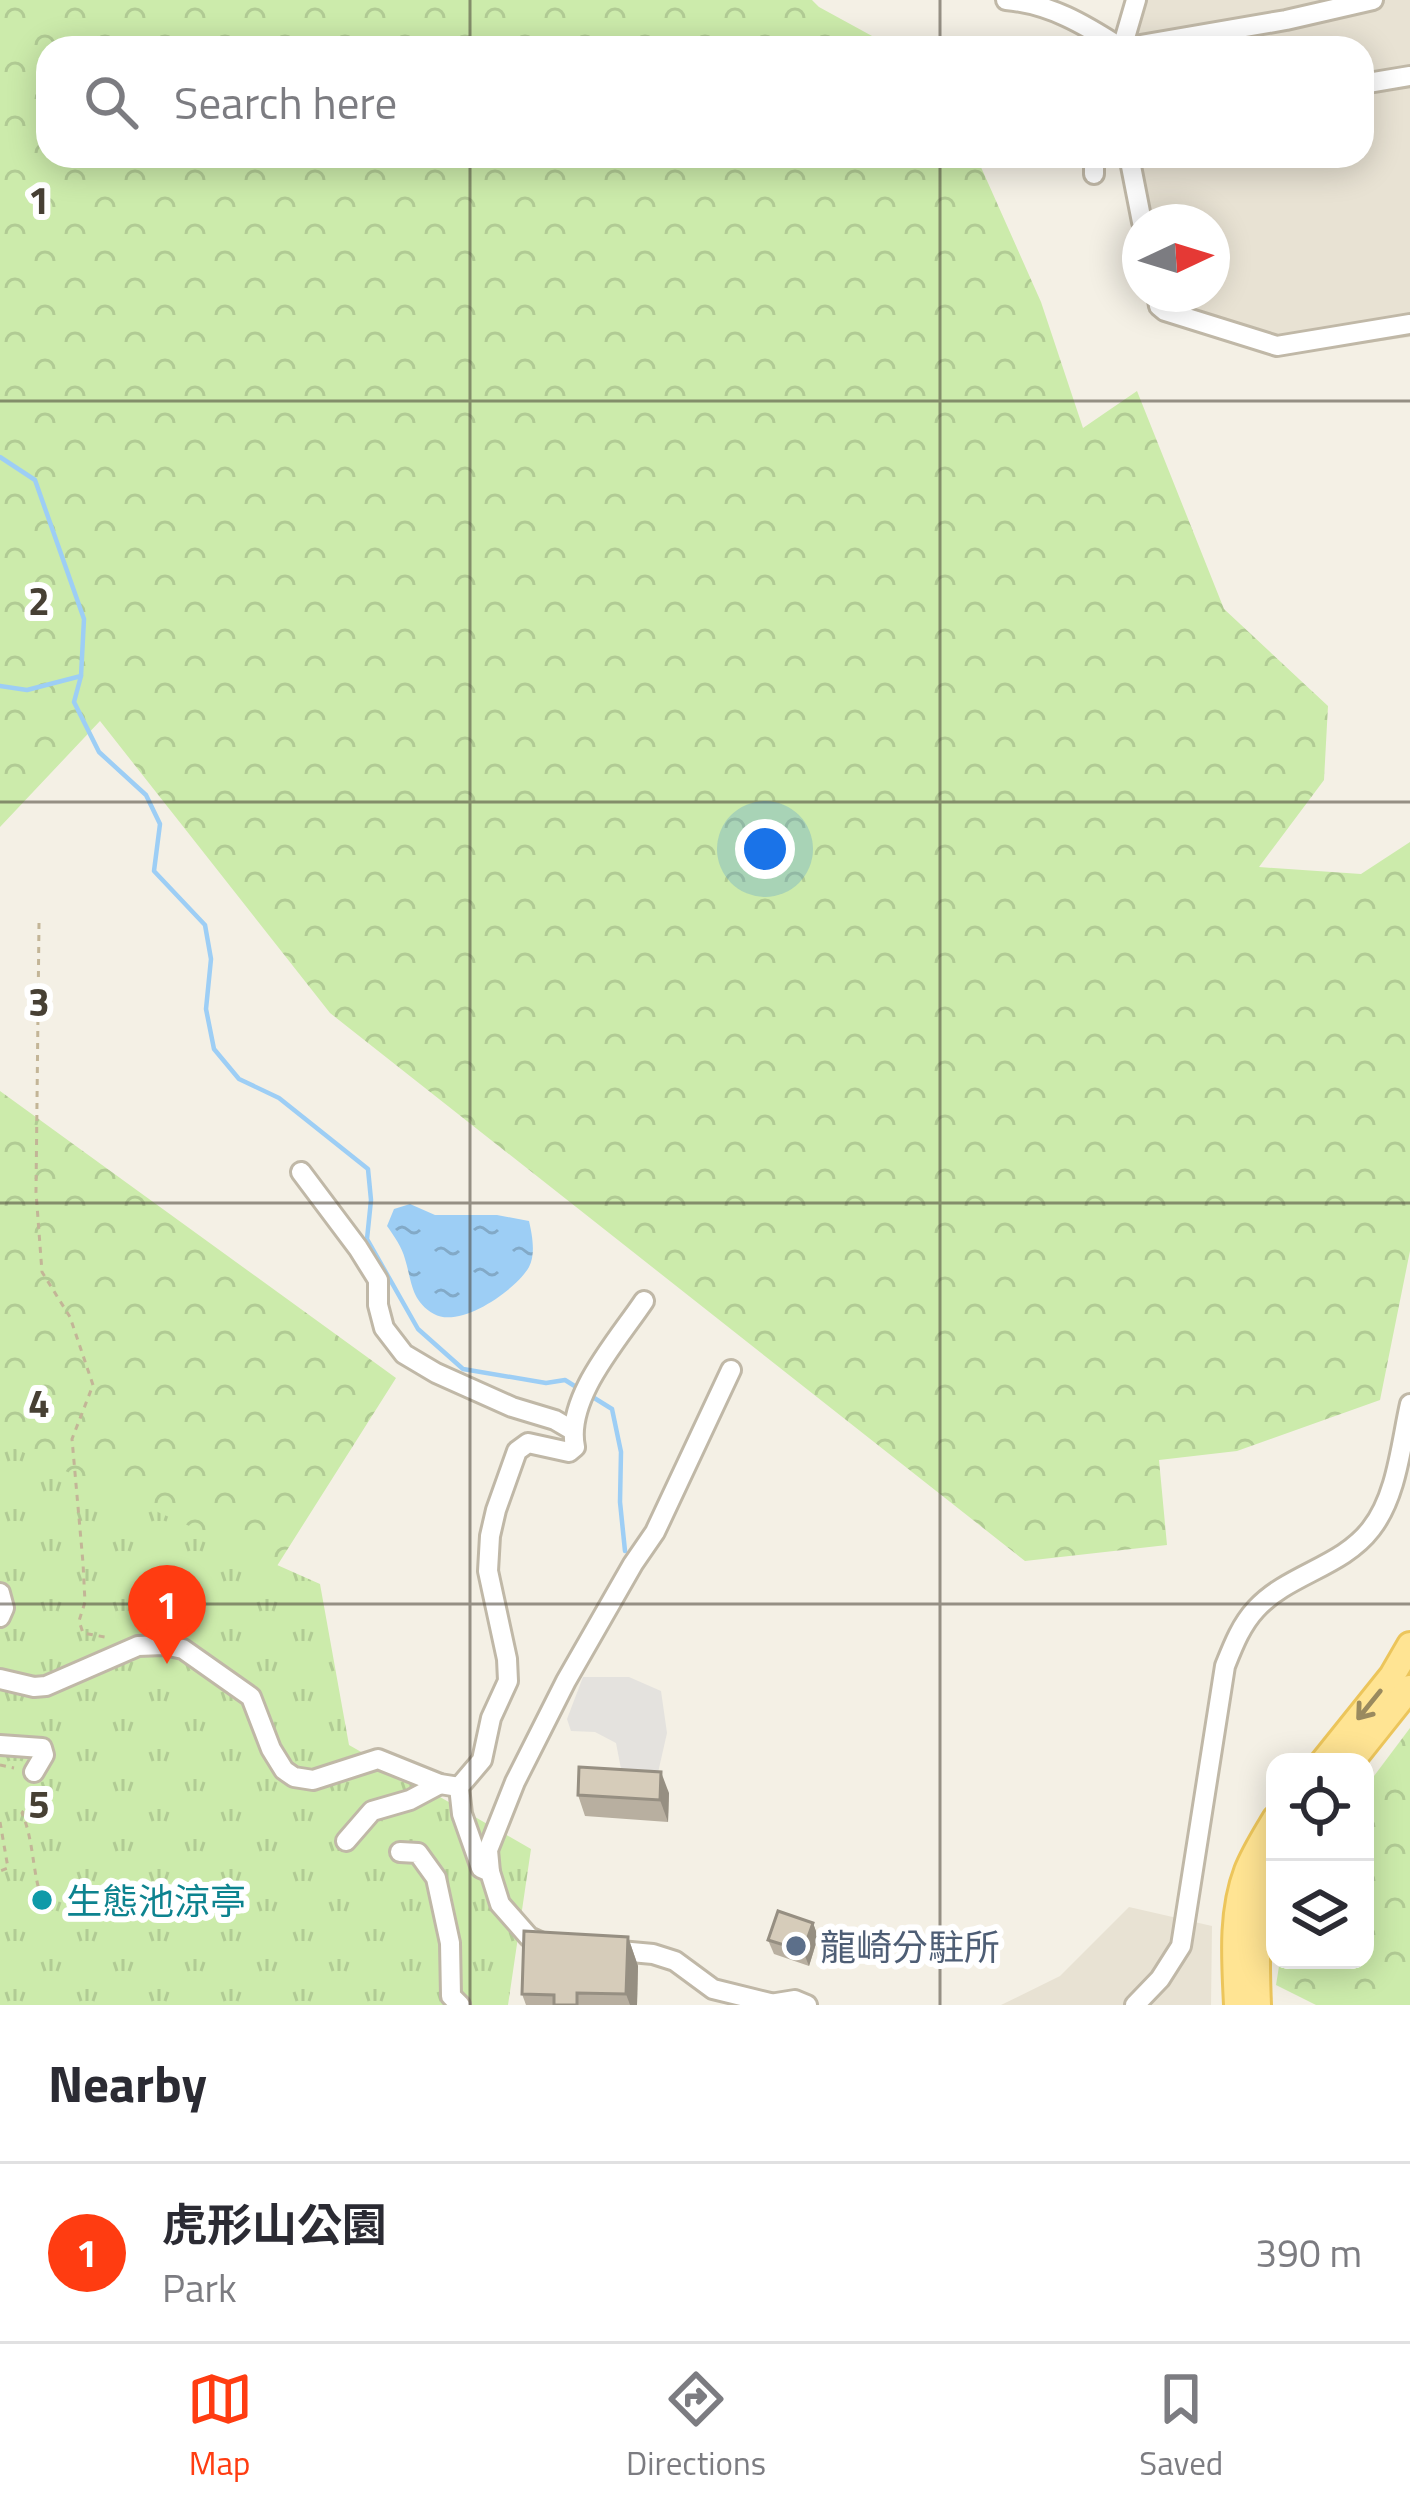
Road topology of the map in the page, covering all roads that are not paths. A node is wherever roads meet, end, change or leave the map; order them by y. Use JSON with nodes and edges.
{"nodes":[{"id":1,"x":1006,"y":0,"type":"edge"},
{"id":2,"x":1136,"y":0,"type":"edge"},
{"id":3,"x":1274,"y":0,"type":"edge"},
{"id":4,"x":1373,"y":0,"type":"edge"},
{"id":5,"x":1278,"y":21,"type":"junction"},
{"id":6,"x":1103,"y":36,"type":"edge"},
{"id":7,"x":1126,"y":36,"type":"edge"},
{"id":8,"x":1191,"y":36,"type":"edge"},
{"id":9,"x":1410,"y":76,"type":"edge"},
{"id":10,"x":1374,"y":83,"type":"edge"},
{"id":11,"x":1131,"y":168,"type":"edge"},
{"id":12,"x":1138,"y":204,"type":"edge"},
{"id":13,"x":1168,"y":312,"type":"edge"},
{"id":14,"x":1410,"y":325,"type":"edge"},
{"id":15,"x":301,"y":1172,"type":"dead end"},
{"id":16,"x":644,"y":1301,"type":"dead end"},
{"id":17,"x":731,"y":1370,"type":"dead end"},
{"id":18,"x":1410,"y":1404,"type":"edge"},
{"id":19,"x":572,"y":1430,"type":"junction"},
{"id":20,"x":0,"y":1593,"type":"edge"},
{"id":21,"x":0,"y":1616,"type":"edge"},
{"id":22,"x":1410,"y":1645,"type":"edge"},
{"id":23,"x":0,"y":1679,"type":"edge"},
{"id":24,"x":1410,"y":1688,"type":"edge"},
{"id":25,"x":0,"y":1745,"type":"edge"},
{"id":26,"x":1330,"y":1753,"type":"edge"},
{"id":27,"x":1358,"y":1753,"type":"edge"},
{"id":28,"x":34,"y":1772,"type":"road end"},
{"id":29,"x":450,"y":1785,"type":"junction"},
{"id":30,"x":1266,"y":1837,"type":"edge"},
{"id":31,"x":346,"y":1841,"type":"dead end"},
{"id":32,"x":400,"y":1852,"type":"dead end"},
{"id":33,"x":490,"y":1873,"type":"junction"},
{"id":34,"x":1266,"y":1889,"type":"edge"},
{"id":35,"x":562,"y":1945,"type":"edge"},
{"id":36,"x":585,"y":1947,"type":"edge"},
{"id":37,"x":767,"y":2004,"type":"edge"},
{"id":38,"x":460,"y":2005,"type":"edge"},
{"id":39,"x":807,"y":2005,"type":"edge"},
{"id":40,"x":1135,"y":2005,"type":"edge"},
{"id":41,"x":1237,"y":2005,"type":"edge"},
{"id":42,"x":1258,"y":2005,"type":"edge"}],
"edges":[{"from":1,"to":6,"type":"street"},
{"from":2,"to":7,"type":"street"},
{"from":3,"to":5,"type":"street"},
{"from":4,"to":5,"type":"street"},
{"from":5,"to":8,"type":"street"},
{"from":9,"to":10,"type":"street"},
{"from":11,"to":12,"type":"street"},
{"from":13,"to":14,"type":"street"},
{"from":15,"to":19,"type":"street"},
{"from":16,"to":19,"type":"street"},
{"from":17,"to":33,"type":"street"},
{"from":18,"to":40,"type":"street"},
{"from":19,"to":29,"type":"street"},
{"from":20,"to":21,"type":"street"},
{"from":22,"to":26,"type":"main road","one_way":true},
{"from":23,"to":29,"type":"street"},
{"from":24,"to":27,"type":"main road"},
{"from":25,"to":28,"type":"street"},
{"from":29,"to":31,"type":"street"},
{"from":29,"to":33,"type":"street"},
{"from":30,"to":41,"type":"main road"},
{"from":32,"to":38,"type":"street"},
{"from":33,"to":35,"type":"street"},
{"from":34,"to":42,"type":"main road"},
{"from":36,"to":37,"type":"street"},
{"from":37,"to":39,"type":"street"}]}
